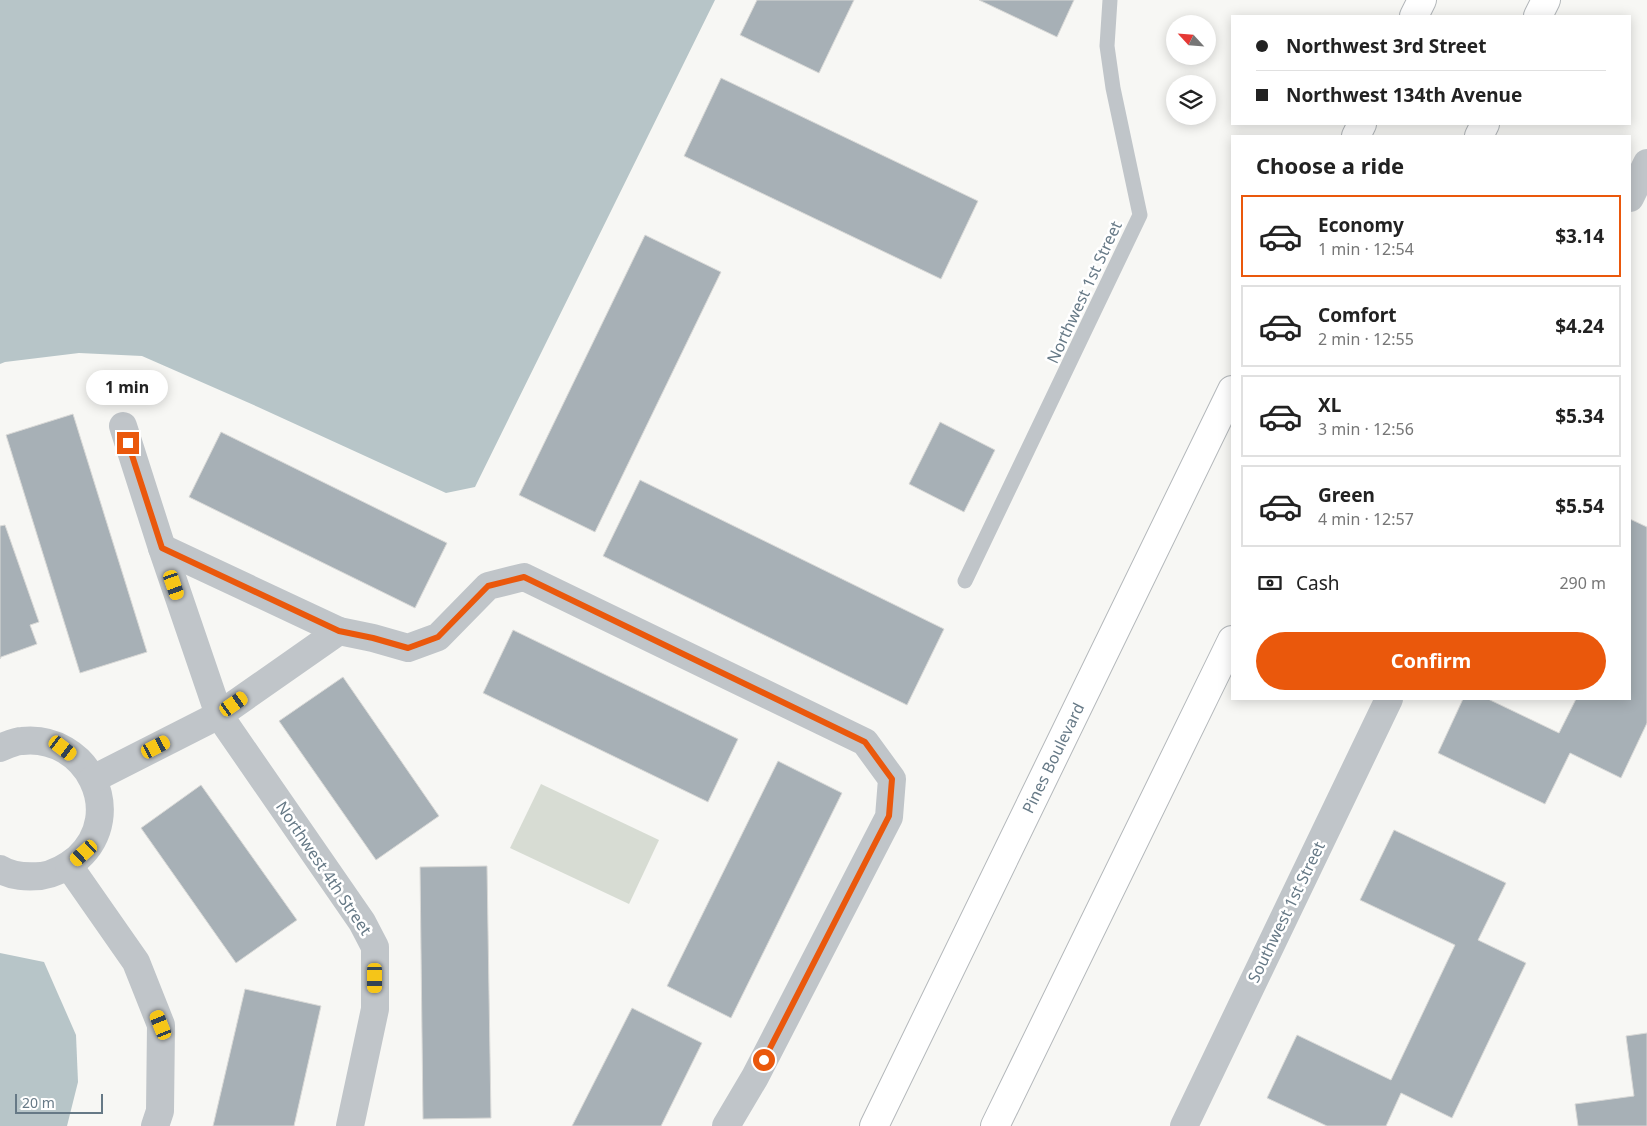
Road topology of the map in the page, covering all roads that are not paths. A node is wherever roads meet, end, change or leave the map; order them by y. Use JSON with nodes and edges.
{"nodes":[{"id":1,"x":1110,"y":0,"type":"edge"},
{"id":2,"x":1422,"y":0,"type":"edge"},
{"id":3,"x":1546,"y":0,"type":"edge"},
{"id":4,"x":1414,"y":15,"type":"edge"},
{"id":5,"x":1538,"y":15,"type":"edge"},
{"id":6,"x":1647,"y":163,"type":"edge"},
{"id":7,"x":1631,"y":196,"type":"edge"},
{"id":8,"x":1231,"y":392,"type":"edge"},
{"id":9,"x":122,"y":426,"type":"dead end"},
{"id":10,"x":162,"y":548,"type":"junction"},
{"id":11,"x":965,"y":581,"type":"dead end"},
{"id":12,"x":339,"y":631,"type":"junction"},
{"id":13,"x":1231,"y":642,"type":"edge"},
{"id":14,"x":1389,"y":700,"type":"edge"},
{"id":15,"x":219,"y":715,"type":"junction"},
{"id":16,"x":0,"y":748,"type":"edge"},
{"id":17,"x":93,"y":779,"type":"junction"},
{"id":18,"x":69,"y":866,"type":"junction"},
{"id":19,"x":0,"y":869,"type":"edge"},
{"id":20,"x":155,"y":1126,"type":"edge"},
{"id":21,"x":350,"y":1126,"type":"edge"},
{"id":22,"x":726,"y":1126,"type":"edge"},
{"id":23,"x":874,"y":1126,"type":"edge"},
{"id":24,"x":994,"y":1126,"type":"edge"},
{"id":25,"x":1184,"y":1126,"type":"edge"}],
"edges":[{"from":1,"to":11,"type":"lane","name":"Northwest 1st Street"},
{"from":2,"to":4,"type":"highway"},
{"from":3,"to":5,"type":"highway"},
{"from":6,"to":7,"type":"street"},
{"from":8,"to":23,"type":"highway","name":"Pines Boulevard"},
{"from":9,"to":10,"type":"street","name":"Northwest 4th Street"},
{"from":10,"to":12,"type":"street"},
{"from":10,"to":15,"type":"street","name":"Northwest 4th Street"},
{"from":12,"to":15,"type":"street"},
{"from":12,"to":22,"type":"street"},
{"from":13,"to":24,"type":"highway"},
{"from":14,"to":25,"type":"street","name":"Southwest 1st Street"},
{"from":15,"to":17,"type":"street"},
{"from":15,"to":21,"type":"street","name":"Northwest 4th Street"},
{"from":16,"to":17,"type":"street"},
{"from":17,"to":18,"type":"street"},
{"from":18,"to":19,"type":"street"},
{"from":18,"to":20,"type":"street"}]}
